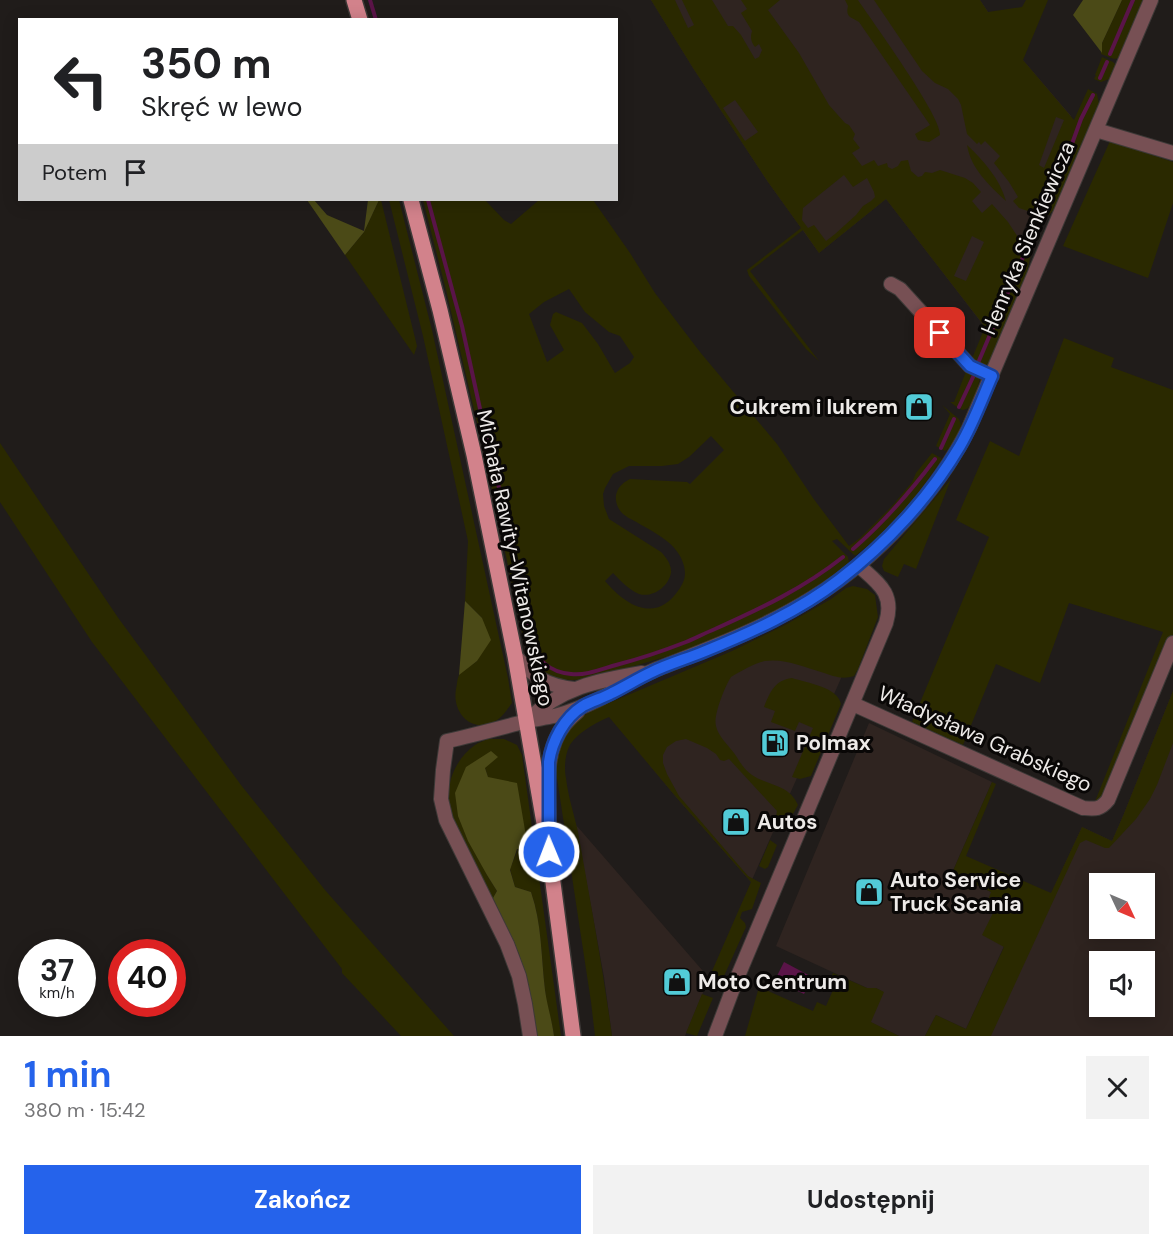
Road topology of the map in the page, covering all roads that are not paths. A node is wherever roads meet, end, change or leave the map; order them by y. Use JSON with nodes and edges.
{"nodes":[{"id":1,"x":354,"y":0,"type":"edge"},
{"id":2,"x":1151,"y":0,"type":"edge"},
{"id":3,"x":359,"y":18,"type":"edge"},
{"id":4,"x":1096,"y":130,"type":"junction"},
{"id":5,"x":1173,"y":153,"type":"edge"},
{"id":6,"x":411,"y":201,"type":"edge"},
{"id":7,"x":891,"y":284,"type":"dead end"},
{"id":8,"x":992,"y":376,"type":"junction"},
{"id":9,"x":858,"y":565,"type":"junction"},
{"id":10,"x":1173,"y":643,"type":"edge"},
{"id":11,"x":515,"y":656,"type":"junction"},
{"id":12,"x":654,"y":671,"type":"junction"},
{"id":13,"x":576,"y":689,"type":"junction"},
{"id":14,"x":853,"y":704,"type":"junction"},
{"id":15,"x":582,"y":707,"type":"junction"},
{"id":16,"x":527,"y":721,"type":"junction"},
{"id":17,"x":549,"y":852,"type":"junction"},
{"id":18,"x":530,"y":1036,"type":"edge"},
{"id":19,"x":573,"y":1036,"type":"edge"},
{"id":20,"x":716,"y":1036,"type":"edge"}],
"edges":[{"from":1,"to":3,"type":"main road"},
{"from":2,"to":4,"type":"street","name":"Henryka Sienkiewicza"},
{"from":4,"to":5,"type":"street"},
{"from":4,"to":8,"type":"street","name":"Henryka Sienkiewicza"},
{"from":6,"to":11,"type":"main road","name":"Michała Rawity-Witanowskiego"},
{"from":7,"to":8,"type":"street"},
{"from":8,"to":9,"type":"street","name":"Henryka Sienkiewicza"},
{"from":9,"to":12,"type":"street","name":"Henryka Sienkiewicza"},
{"from":9,"to":14,"type":"street"},
{"from":10,"to":14,"type":"street","name":"Władysława Grabskiego"},
{"from":11,"to":13,"type":"street","name":"Henryka Sienkiewicza"},
{"from":11,"to":16,"type":"main road","name":"Michała Rawity-Witanowskiego"},
{"from":12,"to":13,"type":"street","name":"Henryka Sienkiewicza"},
{"from":12,"to":15,"type":"street","name":"Henryka Sienkiewicza"},
{"from":13,"to":16,"type":"street","name":"Henryka Sienkiewicza"},
{"from":14,"to":20,"type":"street"},
{"from":15,"to":16,"type":"street","name":"Henryka Sienkiewicza"},
{"from":15,"to":17,"type":"street","name":"Henryka Sienkiewicza"},
{"from":16,"to":17,"type":"main road","name":"Michała Rawity-Witanowskiego"},
{"from":16,"to":18,"type":"street","name":"Henryka Sienkiewicza"},
{"from":17,"to":19,"type":"main road","name":"Michała Rawity-Witanowskiego"}]}
